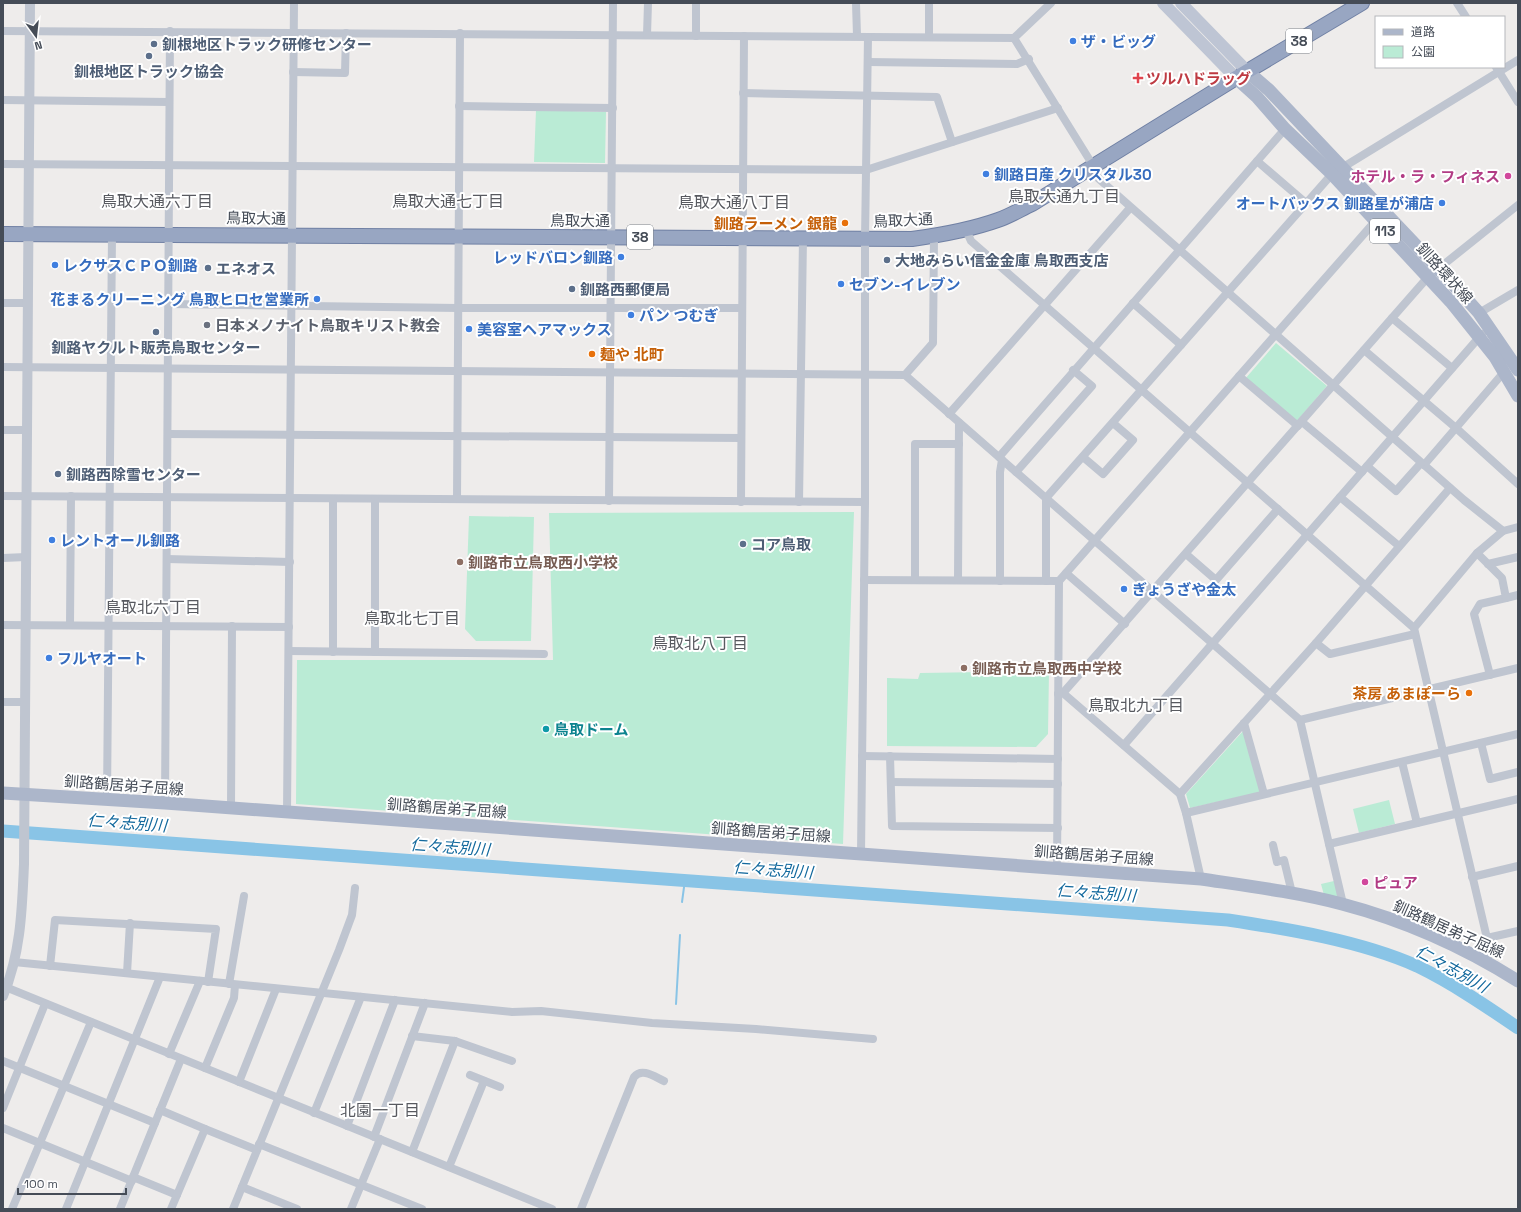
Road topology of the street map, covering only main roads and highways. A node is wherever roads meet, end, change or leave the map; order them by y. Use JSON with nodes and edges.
{"nodes":[{"id":1,"x":1163,"y":3,"type":"edge"},
{"id":2,"x":1180,"y":3,"type":"edge"},
{"id":3,"x":1362,"y":3,"type":"edge"},
{"id":4,"x":1241,"y":75,"type":"junction"},
{"id":5,"x":1380,"y":216,"type":"junction"},
{"id":6,"x":3,"y":234,"type":"edge"},
{"id":7,"x":1433,"y":272,"type":"junction"},
{"id":8,"x":1485,"y":332,"type":"junction"},
{"id":9,"x":1518,"y":370,"type":"edge"},
{"id":10,"x":1518,"y":396,"type":"edge"},
{"id":11,"x":3,"y":793,"type":"edge"},
{"id":12,"x":1518,"y":981,"type":"edge"}],
"edges":[{"from":1,"to":4,"type":"main road"},
{"from":2,"to":4,"type":"main road"},
{"from":3,"to":4,"type":"highway","number":"38"},
{"from":4,"to":5,"type":"main road","name":"釧路環状線","number":"113"},
{"from":4,"to":5,"type":"main road","name":"釧路環状線","number":"113"},
{"from":4,"to":6,"type":"highway","name":"鳥取大通","number":"38"},
{"from":5,"to":7,"type":"main road","name":"釧路環状線","number":"113"},
{"from":7,"to":8,"type":"main road","name":"釧路環状線","number":"113"},
{"from":7,"to":8,"type":"main road","name":"釧路環状線","number":"113"},
{"from":8,"to":9,"type":"main road","name":"釧路環状線","number":"113"},
{"from":8,"to":10,"type":"main road","name":"釧路環状線","number":"113"},
{"from":11,"to":12,"type":"main road","name":"釧路鶴居弟子屈線"}]}
